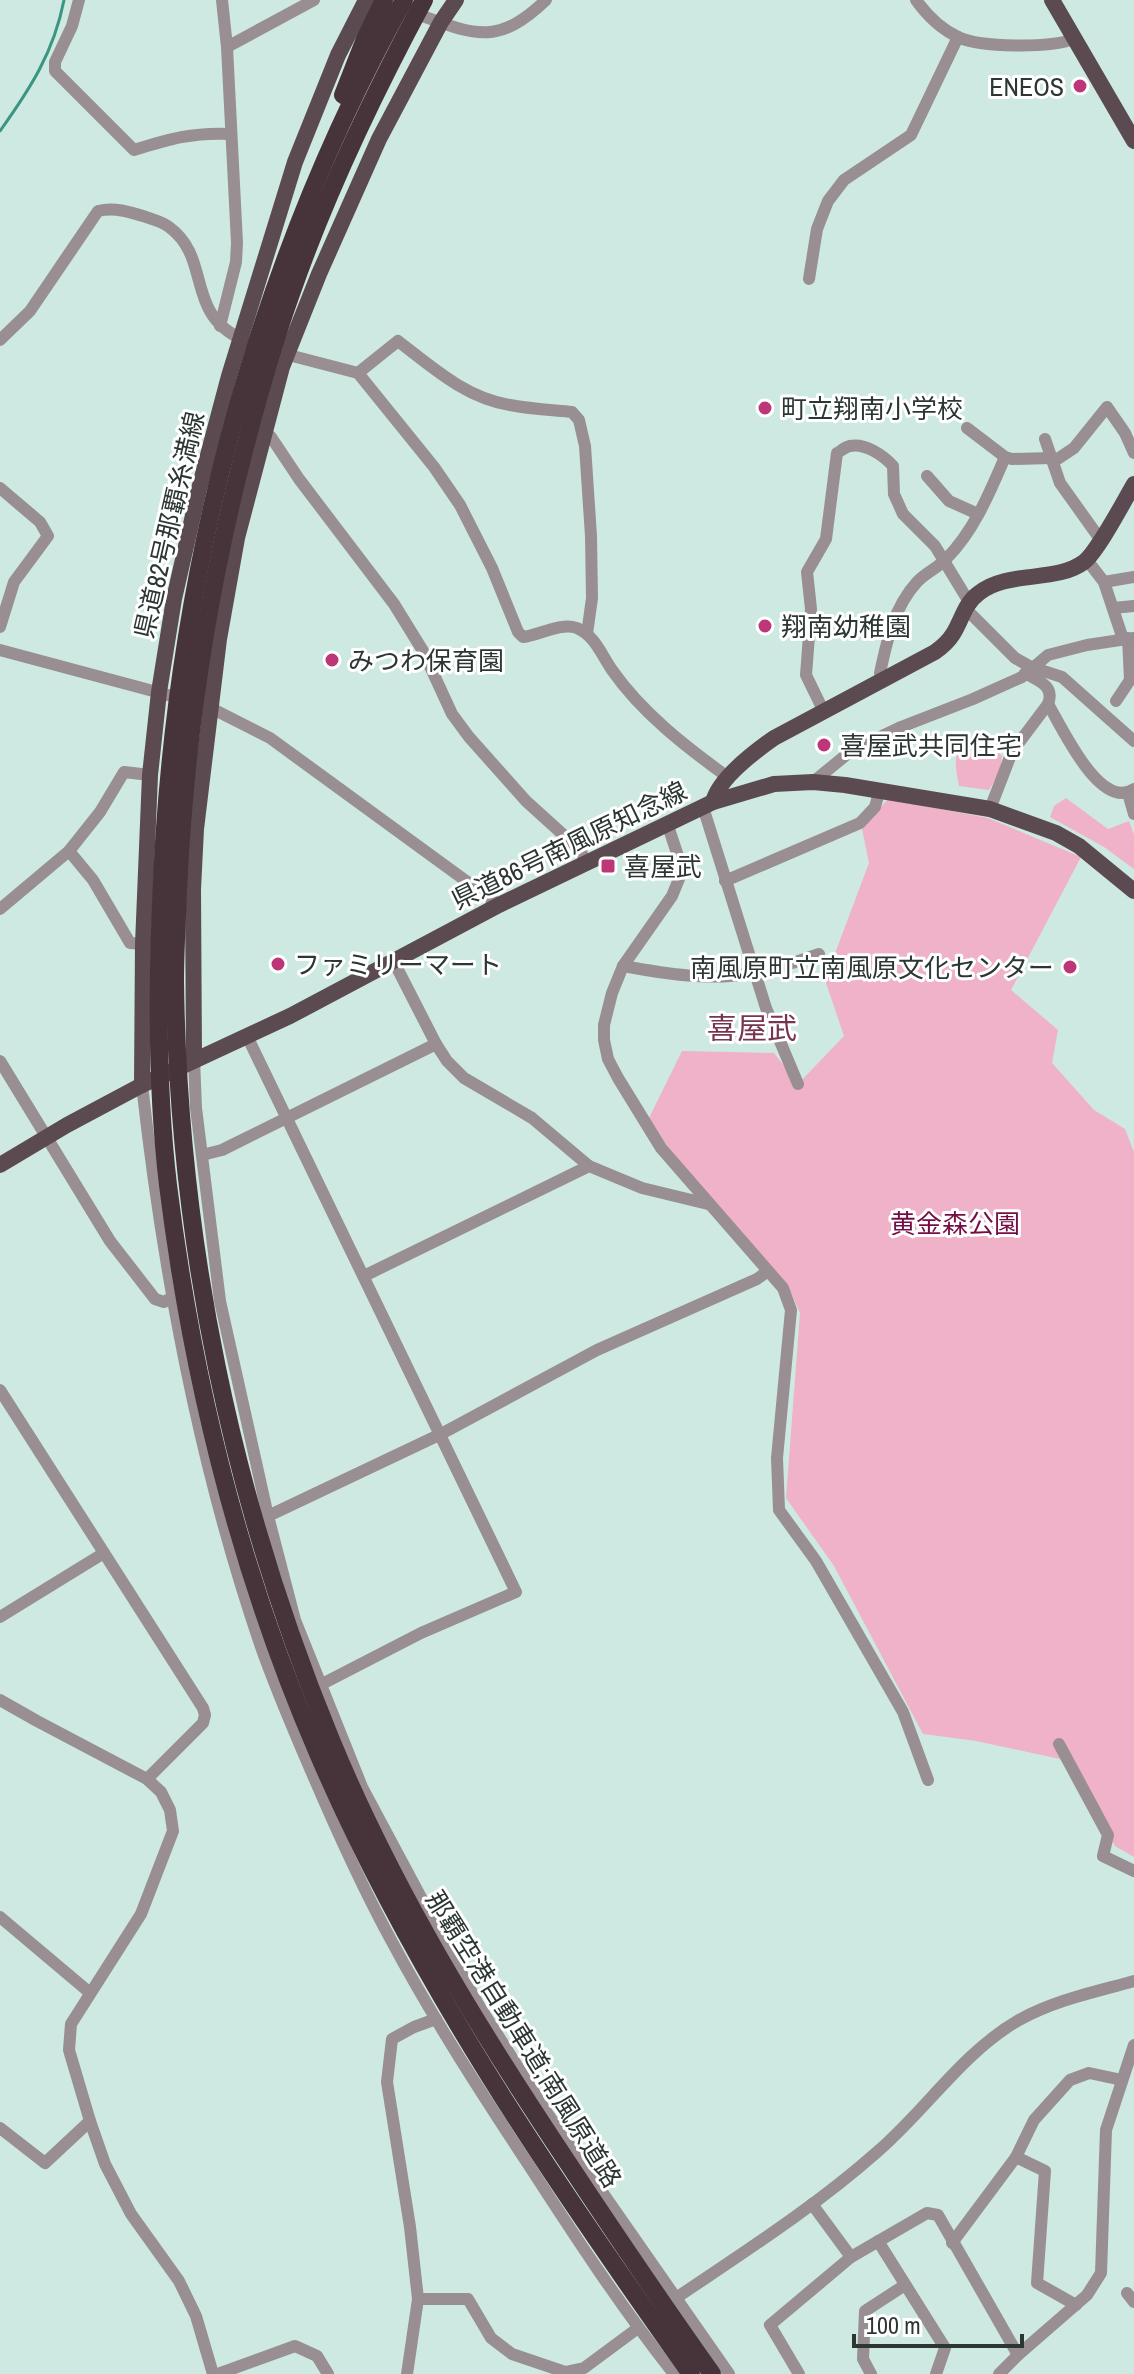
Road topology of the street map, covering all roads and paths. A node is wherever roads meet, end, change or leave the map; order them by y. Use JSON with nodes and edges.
{"nodes":[{"id":1,"x":79,"y":0,"type":"edge"},
{"id":2,"x":222,"y":0,"type":"edge"},
{"id":3,"x":314,"y":0,"type":"edge"},
{"id":4,"x":366,"y":0,"type":"edge"},
{"id":5,"x":377,"y":0,"type":"edge"},
{"id":6,"x":384,"y":0,"type":"edge"},
{"id":7,"x":404,"y":0,"type":"edge"},
{"id":8,"x":424,"y":0,"type":"edge"},
{"id":9,"x":436,"y":0,"type":"edge"},
{"id":10,"x":456,"y":0,"type":"edge"},
{"id":11,"x":546,"y":0,"type":"edge"},
{"id":12,"x":916,"y":0,"type":"edge"},
{"id":13,"x":1052,"y":0,"type":"edge"},
{"id":14,"x":441,"y":22,"type":"junction"},
{"id":15,"x":958,"y":37,"type":"junction"},
{"id":16,"x":1074,"y":39,"type":"junction"},
{"id":17,"x":227,"y":47,"type":"junction"},
{"id":18,"x":231,"y":134,"type":"junction"},
{"id":19,"x":1134,"y":141,"type":"edge"},
{"id":20,"x":319,"y":198,"type":"junction"},
{"id":21,"x":809,"y":279,"type":"dead end"},
{"id":22,"x":220,"y":326,"type":"junction"},
{"id":23,"x":240,"y":339,"type":"junction"},
{"id":24,"x":0,"y":340,"type":"edge"},
{"id":25,"x":287,"y":355,"type":"junction"},
{"id":26,"x":358,"y":373,"type":"junction"},
{"id":27,"x":967,"y":428,"type":"dead end"},
{"id":28,"x":264,"y":431,"type":"junction"},
{"id":29,"x":1045,"y":439,"type":"dead end"},
{"id":30,"x":1134,"y":453,"type":"edge"},
{"id":31,"x":1005,"y":457,"type":"junction"},
{"id":32,"x":1052,"y":460,"type":"junction"},
{"id":33,"x":927,"y":476,"type":"dead end"},
{"id":34,"x":1134,"y":484,"type":"edge"},
{"id":35,"x":0,"y":488,"type":"edge"},
{"id":36,"x":978,"y":514,"type":"junction"},
{"id":37,"x":1100,"y":539,"type":"junction"},
{"id":38,"x":1087,"y":560,"type":"junction"},
{"id":39,"x":945,"y":561,"type":"junction"},
{"id":40,"x":1134,"y":577,"type":"edge"},
{"id":41,"x":1104,"y":582,"type":"junction"},
{"id":42,"x":967,"y":605,"type":"junction"},
{"id":43,"x":1134,"y":606,"type":"edge"},
{"id":44,"x":1113,"y":608,"type":"junction"},
{"id":45,"x":0,"y":627,"type":"edge"},
{"id":46,"x":587,"y":634,"type":"junction"},
{"id":47,"x":1128,"y":638,"type":"edge"},
{"id":48,"x":0,"y":650,"type":"edge"},
{"id":49,"x":1028,"y":670,"type":"junction"},
{"id":50,"x":883,"y":679,"type":"junction"},
{"id":51,"x":159,"y":692,"type":"junction"},
{"id":52,"x":1116,"y":701,"type":"dead end"},
{"id":53,"x":1048,"y":704,"type":"junction"},
{"id":54,"x":210,"y":707,"type":"junction"},
{"id":55,"x":824,"y":712,"type":"junction"},
{"id":56,"x":1134,"y":741,"type":"edge"},
{"id":57,"x":150,"y":775,"type":"junction"},
{"id":58,"x":729,"y":778,"type":"junction"},
{"id":59,"x":813,"y":782,"type":"junction"},
{"id":60,"x":880,"y":789,"type":"junction"},
{"id":61,"x":1131,"y":791,"type":"edge"},
{"id":62,"x":708,"y":804,"type":"junction"},
{"id":63,"x":990,"y":809,"type":"junction"},
{"id":64,"x":1134,"y":814,"type":"edge"},
{"id":65,"x":667,"y":823,"type":"junction"},
{"id":66,"x":69,"y":851,"type":"junction"},
{"id":67,"x":587,"y":863,"type":"junction"},
{"id":68,"x":725,"y":881,"type":"junction"},
{"id":69,"x":1134,"y":891,"type":"edge"},
{"id":70,"x":499,"y":905,"type":"junction"},
{"id":71,"x":0,"y":909,"type":"edge"},
{"id":72,"x":143,"y":944,"type":"junction"},
{"id":73,"x":819,"y":954,"type":"dead end"},
{"id":74,"x":393,"y":960,"type":"junction"},
{"id":75,"x":623,"y":966,"type":"junction"},
{"id":76,"x":755,"y":973,"type":"junction"},
{"id":77,"x":247,"y":1036,"type":"junction"},
{"id":78,"x":436,"y":1044,"type":"junction"},
{"id":79,"x":194,"y":1059,"type":"junction"},
{"id":80,"x":0,"y":1061,"type":"edge"},
{"id":81,"x":798,"y":1084,"type":"dead end"},
{"id":82,"x":142,"y":1085,"type":"junction"},
{"id":83,"x":287,"y":1117,"type":"junction"},
{"id":84,"x":47,"y":1136,"type":"junction"},
{"id":85,"x":202,"y":1155,"type":"junction"},
{"id":86,"x":0,"y":1165,"type":"edge"},
{"id":87,"x":589,"y":1166,"type":"junction"},
{"id":88,"x":708,"y":1204,"type":"junction"},
{"id":89,"x":768,"y":1271,"type":"junction"},
{"id":90,"x":364,"y":1276,"type":"junction"},
{"id":91,"x":171,"y":1298,"type":"junction"},
{"id":92,"x":0,"y":1390,"type":"edge"},
{"id":93,"x":441,"y":1434,"type":"junction"},
{"id":94,"x":268,"y":1516,"type":"junction"},
{"id":95,"x":104,"y":1553,"type":"junction"},
{"id":96,"x":0,"y":1617,"type":"edge"},
{"id":97,"x":322,"y":1684,"type":"junction"},
{"id":98,"x":0,"y":1700,"type":"edge"},
{"id":99,"x":1059,"y":1744,"type":"dead end"},
{"id":100,"x":147,"y":1779,"type":"junction"},
{"id":101,"x":928,"y":1780,"type":"dead end"},
{"id":102,"x":1134,"y":1871,"type":"edge"},
{"id":103,"x":0,"y":1917,"type":"edge"},
{"id":104,"x":1134,"y":1981,"type":"edge"},
{"id":105,"x":89,"y":1992,"type":"junction"},
{"id":106,"x":436,"y":2019,"type":"junction"},
{"id":107,"x":1134,"y":2045,"type":"edge"},
{"id":108,"x":1122,"y":2080,"type":"junction"},
{"id":109,"x":90,"y":2121,"type":"junction"},
{"id":110,"x":0,"y":2128,"type":"edge"},
{"id":111,"x":1016,"y":2157,"type":"junction"},
{"id":112,"x":812,"y":2204,"type":"junction"},
{"id":113,"x":938,"y":2215,"type":"junction"},
{"id":114,"x":966,"y":2224,"type":"junction"},
{"id":115,"x":878,"y":2241,"type":"junction"},
{"id":116,"x":952,"y":2243,"type":"junction"},
{"id":117,"x":851,"y":2257,"type":"junction"},
{"id":118,"x":905,"y":2285,"type":"junction"},
{"id":119,"x":676,"y":2298,"type":"junction"},
{"id":120,"x":418,"y":2299,"type":"junction"},
{"id":121,"x":1076,"y":2305,"type":"junction"},
{"id":122,"x":638,"y":2328,"type":"junction"},
{"id":123,"x":1018,"y":2355,"type":"junction"},
{"id":124,"x":215,"y":2374,"type":"edge"},
{"id":125,"x":328,"y":2374,"type":"edge"},
{"id":126,"x":407,"y":2374,"type":"edge"},
{"id":127,"x":674,"y":2374,"type":"edge"},
{"id":128,"x":691,"y":2374,"type":"edge"},
{"id":129,"x":712,"y":2374,"type":"edge"},
{"id":130,"x":729,"y":2374,"type":"edge"},
{"id":131,"x":799,"y":2374,"type":"edge"},
{"id":132,"x":871,"y":2374,"type":"edge"},
{"id":133,"x":936,"y":2374,"type":"edge"},
{"id":134,"x":999,"y":2374,"type":"edge"}],
"edges":[{"from":1,"to":18,"type":"street"},
{"from":2,"to":17,"type":"street"},
{"from":3,"to":17,"type":"street"},
{"from":4,"to":23,"type":"main road","name":"県道82号那覇糸満線"},
{"from":5,"to":14,"type":"street"},
{"from":6,"to":20,"type":"highway","bridge":true},
{"from":7,"to":20,"type":"highway","name":"那覇空港自動車道;南風原道路","bridge":true},
{"from":8,"to":20,"type":"highway","name":"那覇空港自動車道;南風原道路","bridge":true},
{"from":9,"to":20,"type":"highway","bridge":true},
{"from":10,"to":14,"type":"main road"},
{"from":11,"to":14,"type":"street"},
{"from":12,"to":15,"type":"street"},
{"from":13,"to":16,"type":"main road"},
{"from":14,"to":25,"type":"main road"},
{"from":15,"to":16,"type":"street"},
{"from":15,"to":21,"type":"street"},
{"from":16,"to":19,"type":"main road"},
{"from":17,"to":18,"type":"street"},
{"from":18,"to":22,"type":"street"},
{"from":20,"to":128,"type":"highway","name":"那覇空港自動車道;南風原道路","bridge":true},
{"from":20,"to":129,"type":"highway","name":"那覇空港自動車道;南風原道路","bridge":true},
{"from":22,"to":23,"type":"street"},
{"from":22,"to":24,"type":"street"},
{"from":23,"to":25,"type":"street"},
{"from":23,"to":51,"type":"main road","name":"県道82号那覇糸満線"},
{"from":25,"to":26,"type":"street"},
{"from":25,"to":28,"type":"main road"},
{"from":26,"to":46,"type":"street"},
{"from":26,"to":46,"type":"street"},
{"from":27,"to":31,"type":"street"},
{"from":28,"to":54,"type":"main road"},
{"from":28,"to":67,"type":"street"},
{"from":29,"to":32,"type":"street"},
{"from":30,"to":32,"type":"street"},
{"from":31,"to":32,"type":"street"},
{"from":31,"to":36,"type":"street"},
{"from":32,"to":37,"type":"street"},
{"from":33,"to":36,"type":"street"},
{"from":34,"to":37,"type":"main road"},
{"from":35,"to":45,"type":"street"},
{"from":36,"to":39,"type":"street"},
{"from":37,"to":38,"type":"main road"},
{"from":38,"to":41,"type":"street"},
{"from":38,"to":42,"type":"main road"},
{"from":39,"to":42,"type":"street"},
{"from":39,"to":50,"type":"street"},
{"from":39,"to":55,"type":"street"},
{"from":40,"to":41,"type":"street"},
{"from":41,"to":44,"type":"street"},
{"from":42,"to":49,"type":"street"},
{"from":42,"to":50,"type":"main road","name":"県道86号南風原知念線"},
{"from":43,"to":44,"type":"street"},
{"from":44,"to":47,"type":"street"},
{"from":46,"to":58,"type":"street"},
{"from":47,"to":49,"type":"street"},
{"from":47,"to":52,"type":"street"},
{"from":48,"to":51,"type":"street"},
{"from":49,"to":53,"type":"street"},
{"from":49,"to":56,"type":"street"},
{"from":49,"to":59,"type":"street"},
{"from":50,"to":55,"type":"main road","name":"県道86号南風原知念線"},
{"from":51,"to":54,"type":"street"},
{"from":51,"to":57,"type":"main road","name":"県道82号那覇糸満線"},
{"from":53,"to":61,"type":"street"},
{"from":53,"to":63,"type":"street"},
{"from":54,"to":70,"type":"street"},
{"from":54,"to":79,"type":"main road"},
{"from":55,"to":58,"type":"main road","name":"県道86号南風原知念線"},
{"from":57,"to":66,"type":"street"},
{"from":57,"to":72,"type":"main road","name":"県道82号那覇糸満線"},
{"from":58,"to":62,"type":"main road","name":"県道86号南風原知念線"},
{"from":59,"to":60,"type":"main road"},
{"from":59,"to":62,"type":"main road"},
{"from":60,"to":63,"type":"main road"},
{"from":60,"to":68,"type":"street"},
{"from":61,"to":64,"type":"street"},
{"from":62,"to":65,"type":"main road","name":"県道86号南風原知念線"},
{"from":62,"to":68,"type":"street"},
{"from":63,"to":69,"type":"main road"},
{"from":65,"to":67,"type":"main road","name":"県道86号南風原知念線"},
{"from":65,"to":75,"type":"street"},
{"from":66,"to":71,"type":"street"},
{"from":66,"to":72,"type":"street"},
{"from":67,"to":70,"type":"main road","name":"県道86号南風原知念線"},
{"from":68,"to":76,"type":"street"},
{"from":70,"to":74,"type":"main road","name":"県道86号南風原知念線"},
{"from":72,"to":82,"type":"main road","name":"県道82号那覇糸満線"},
{"from":73,"to":76,"type":"street"},
{"from":74,"to":77,"type":"main road","name":"県道86号南風原知念線"},
{"from":74,"to":78,"type":"street"},
{"from":75,"to":76,"type":"street"},
{"from":75,"to":88,"type":"street"},
{"from":76,"to":81,"type":"street"},
{"from":77,"to":79,"type":"main road","name":"県道86号南風原知念線"},
{"from":77,"to":83,"type":"street"},
{"from":78,"to":83,"type":"street"},
{"from":78,"to":87,"type":"street"},
{"from":79,"to":82,"type":"main road","name":"県道86号南風原知念線"},
{"from":79,"to":85,"type":"street"},
{"from":80,"to":84,"type":"street"},
{"from":82,"to":84,"type":"main road","name":"県道86号南風原知念線"},
{"from":82,"to":91,"type":"street"},
{"from":83,"to":85,"type":"street"},
{"from":83,"to":90,"type":"street"},
{"from":84,"to":86,"type":"main road","name":"県道86号南風原知念線"},
{"from":84,"to":91,"type":"street"},
{"from":85,"to":94,"type":"street"},
{"from":87,"to":88,"type":"street"},
{"from":87,"to":90,"type":"street"},
{"from":88,"to":89,"type":"street"},
{"from":89,"to":93,"type":"street"},
{"from":89,"to":101,"type":"street"},
{"from":90,"to":93,"type":"street"},
{"from":91,"to":106,"type":"street"},
{"from":92,"to":95,"type":"street"},
{"from":93,"to":94,"type":"street"},
{"from":93,"to":97,"type":"street"},
{"from":94,"to":97,"type":"street"},
{"from":95,"to":96,"type":"street"},
{"from":95,"to":100,"type":"street"},
{"from":97,"to":119,"type":"street"},
{"from":98,"to":100,"type":"street"},
{"from":99,"to":102,"type":"street"},
{"from":100,"to":105,"type":"street"},
{"from":103,"to":105,"type":"street"},
{"from":104,"to":112,"type":"street"},
{"from":105,"to":109,"type":"street"},
{"from":106,"to":120,"type":"street"},
{"from":106,"to":122,"type":"street"},
{"from":107,"to":108,"type":"street"},
{"from":108,"to":111,"type":"street"},
{"from":108,"to":121,"type":"street"},
{"from":109,"to":110,"type":"street"},
{"from":109,"to":124,"type":"street"},
{"from":111,"to":114,"type":"street"},
{"from":111,"to":121,"type":"street"},
{"from":112,"to":117,"type":"street"},
{"from":112,"to":119,"type":"street"},
{"from":113,"to":114,"type":"street"},
{"from":113,"to":115,"type":"street"},
{"from":113,"to":116,"type":"street"},
{"from":114,"to":116,"type":"street"},
{"from":115,"to":117,"type":"street"},
{"from":115,"to":118,"type":"street"},
{"from":116,"to":123,"type":"street"},
{"from":117,"to":131,"type":"street"},
{"from":118,"to":132,"type":"street"},
{"from":118,"to":133,"type":"street"},
{"from":119,"to":130,"type":"street"},
{"from":120,"to":122,"type":"street"},
{"from":120,"to":126,"type":"street"},
{"from":121,"to":123,"type":"street"},
{"from":122,"to":127,"type":"street"},
{"from":123,"to":134,"type":"street"},
{"from":124,"to":125,"type":"street"}]}
